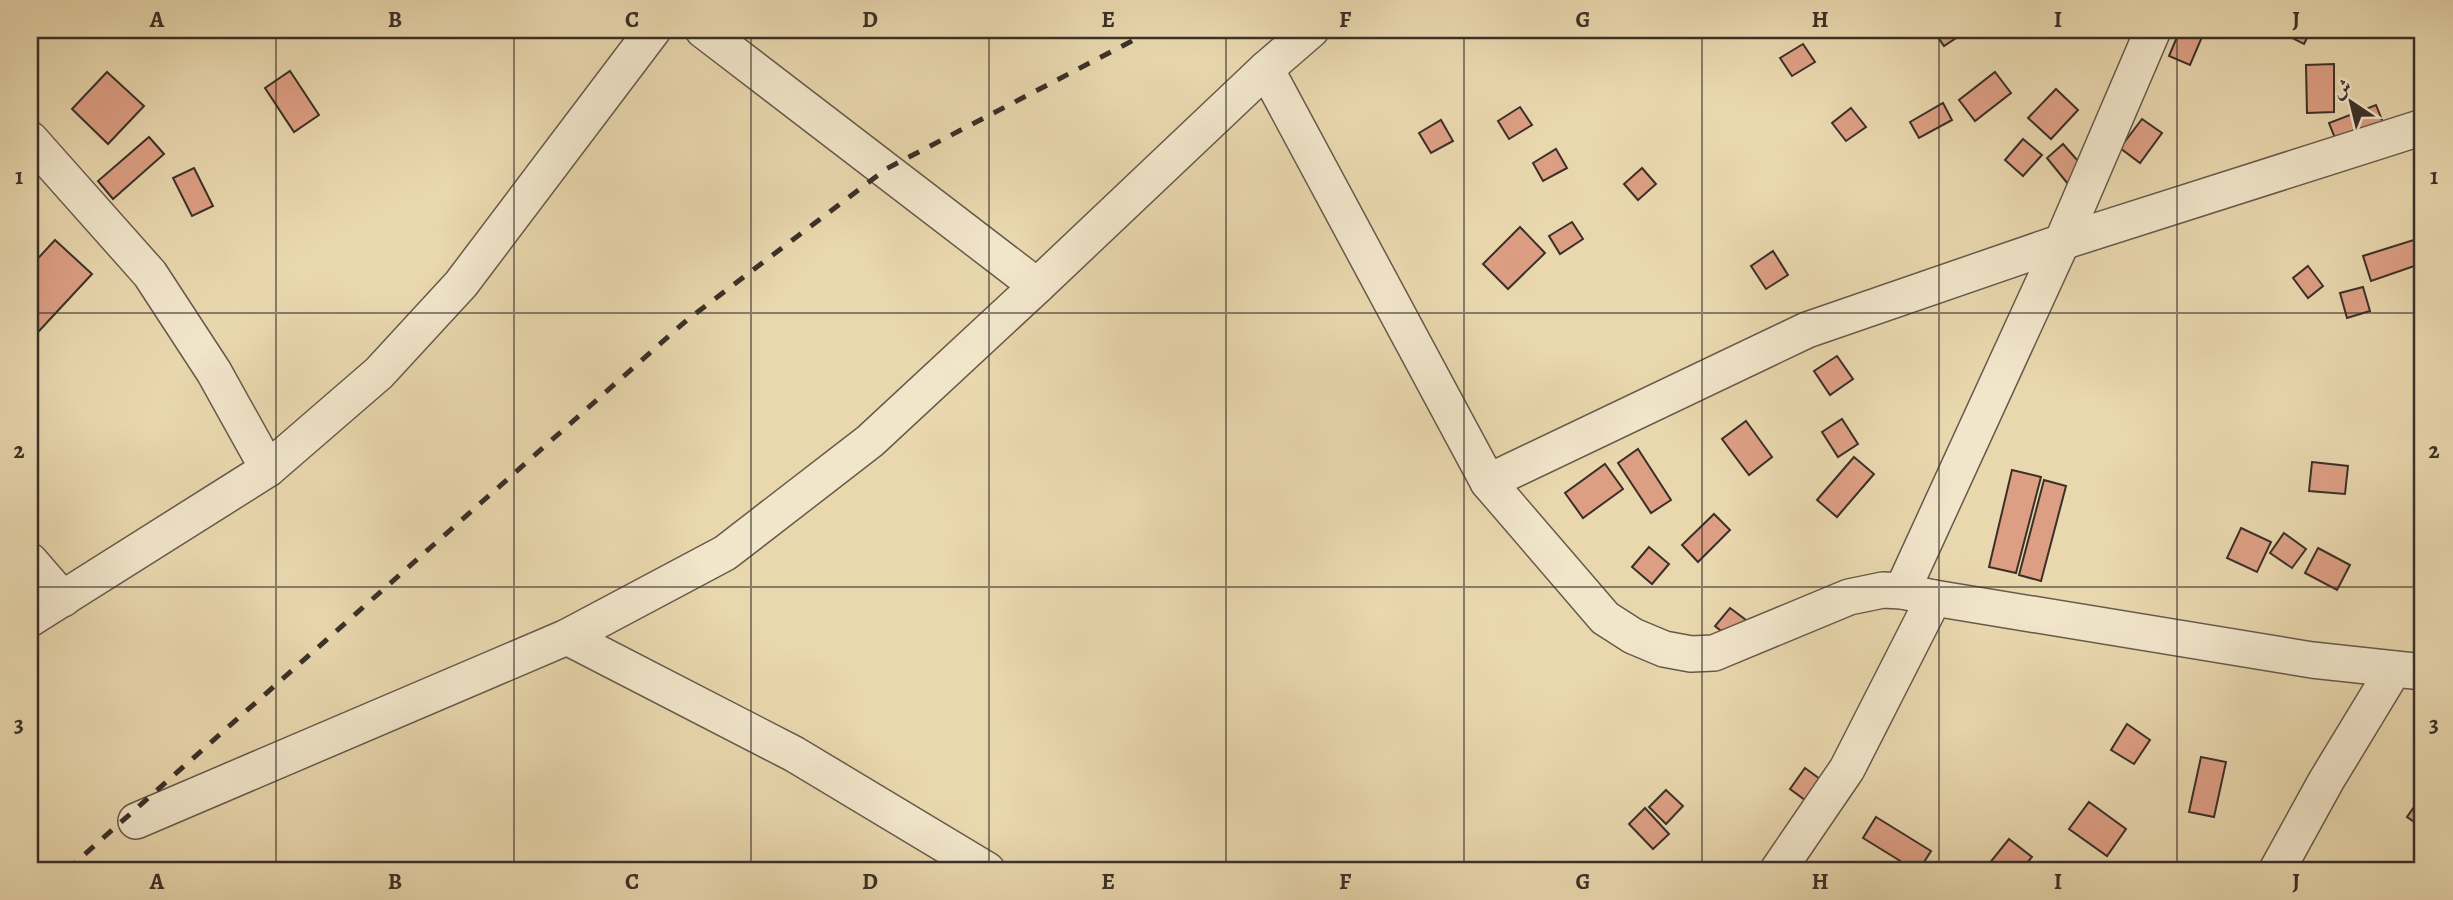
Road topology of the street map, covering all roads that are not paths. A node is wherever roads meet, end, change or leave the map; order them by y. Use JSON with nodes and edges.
{"nodes":[{"id":1,"x":653,"y":30,"type":"edge"},
{"id":2,"x":703,"y":30,"type":"edge"},
{"id":3,"x":1311,"y":30,"type":"edge"},
{"id":4,"x":2154,"y":30,"type":"edge"},
{"id":5,"x":1266,"y":69,"type":"junction"},
{"id":6,"x":2423,"y":127,"type":"edge"},
{"id":7,"x":30,"y":139,"type":"edge"},
{"id":8,"x":2062,"y":242,"type":"junction"},
{"id":9,"x":1037,"y":286,"type":"junction"},
{"id":10,"x":268,"y":469,"type":"junction"},
{"id":11,"x":1488,"y":482,"type":"junction"},
{"id":12,"x":30,"y":561,"type":"edge"},
{"id":13,"x":1918,"y":594,"type":"junction"},
{"id":14,"x":63,"y":599,"type":"junction"},
{"id":15,"x":30,"y":619,"type":"edge"},
{"id":16,"x":567,"y":637,"type":"junction"},
{"id":17,"x":2408,"y":670,"type":"edge"},
{"id":18,"x":136,"y":821,"type":"dead end"},
{"id":19,"x":987,"y":870,"type":"edge"},
{"id":20,"x":1778,"y":870,"type":"edge"},
{"id":21,"x":2277,"y":870,"type":"edge"}],
"edges":[{"from":1,"to":10,"type":"street"},
{"from":2,"to":9,"type":"street"},
{"from":3,"to":5,"type":"street"},
{"from":4,"to":8,"type":"street"},
{"from":5,"to":9,"type":"street"},
{"from":5,"to":11,"type":"street"},
{"from":6,"to":8,"type":"street"},
{"from":7,"to":10,"type":"street"},
{"from":8,"to":11,"type":"street"},
{"from":8,"to":13,"type":"street"},
{"from":9,"to":16,"type":"street"},
{"from":10,"to":14,"type":"street"},
{"from":11,"to":13,"type":"street"},
{"from":12,"to":14,"type":"street"},
{"from":13,"to":17,"type":"street"},
{"from":13,"to":20,"type":"street"},
{"from":14,"to":15,"type":"street"},
{"from":16,"to":18,"type":"street"},
{"from":16,"to":19,"type":"street"},
{"from":17,"to":21,"type":"street"}]}
